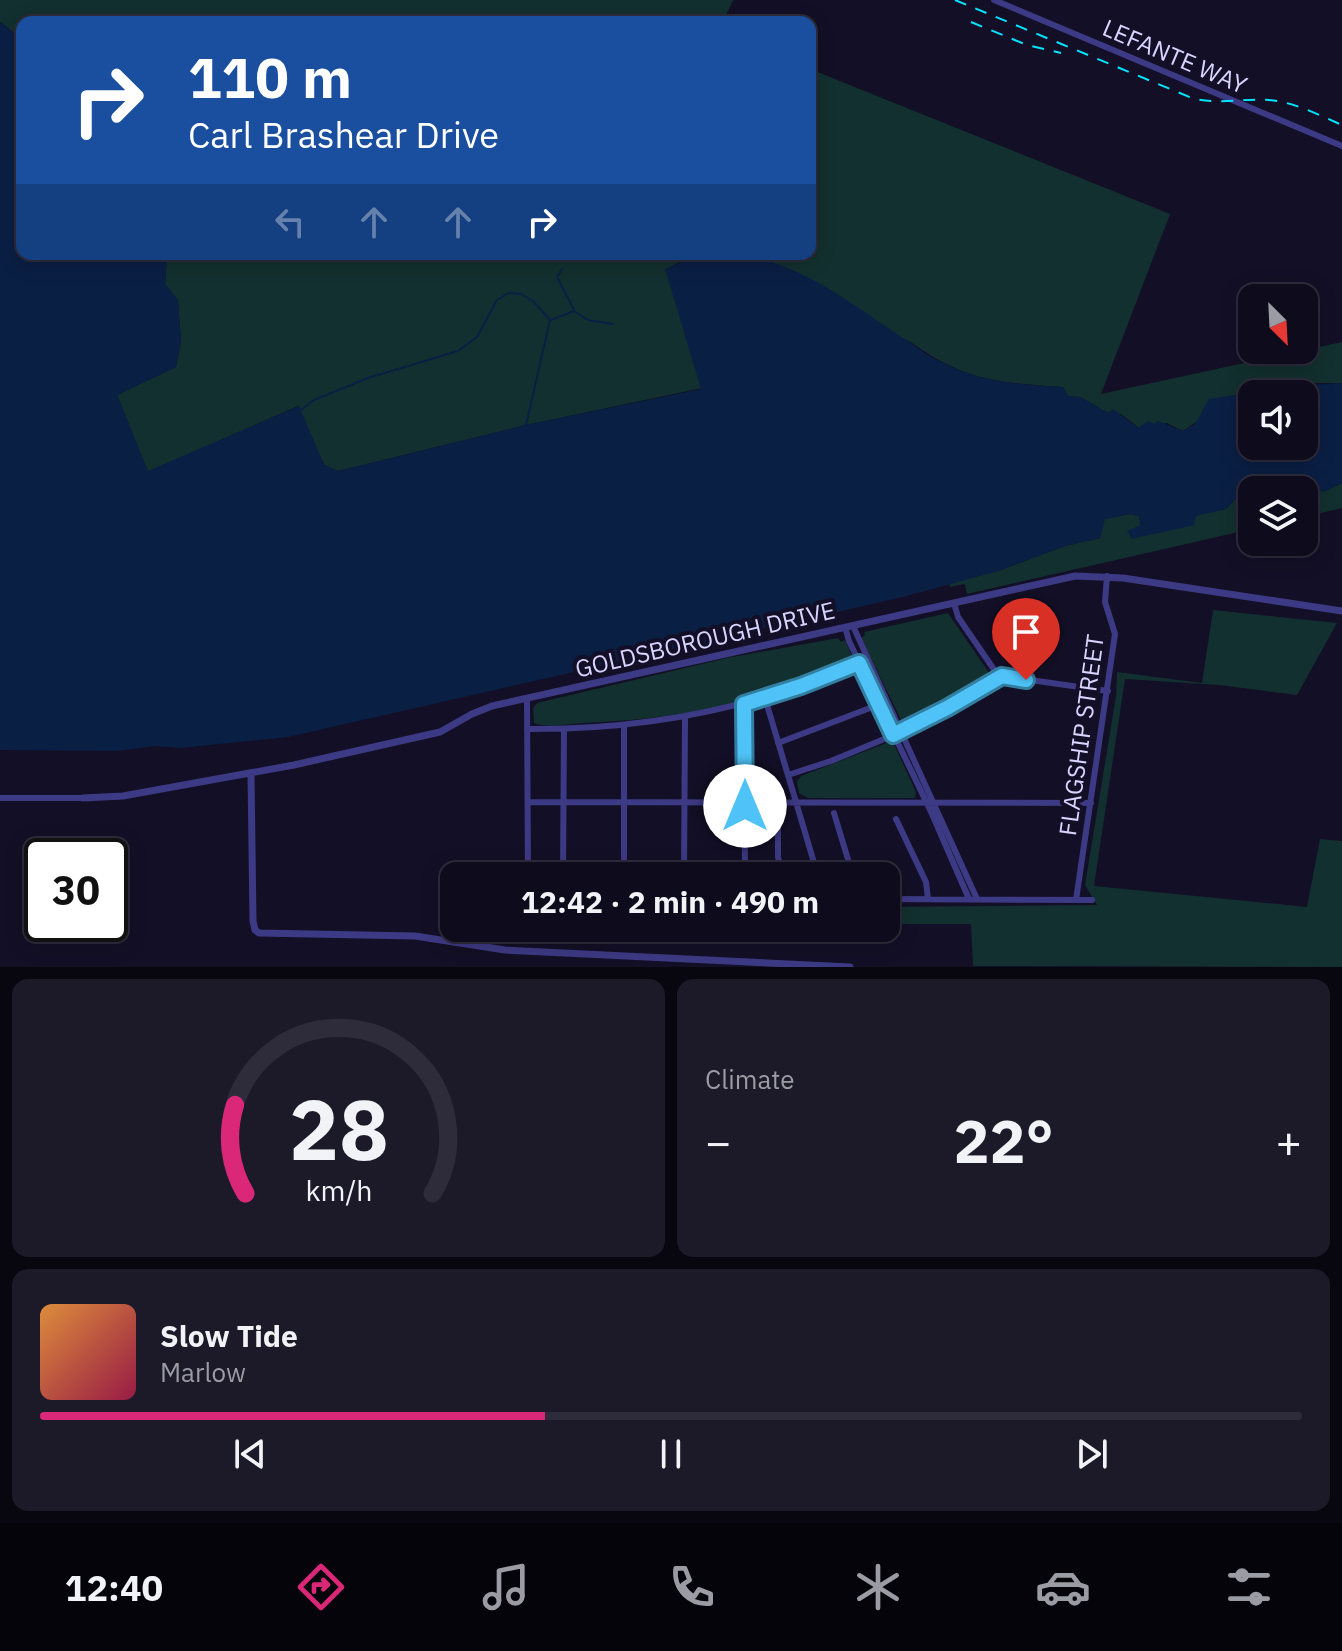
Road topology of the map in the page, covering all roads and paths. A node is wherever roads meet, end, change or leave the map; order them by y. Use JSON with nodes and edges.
{"nodes":[{"id":1,"x":994,"y":0,"type":"edge"},
{"id":2,"x":1342,"y":146,"type":"edge"},
{"id":3,"x":1107,"y":576,"type":"junction"},
{"id":4,"x":954,"y":603,"type":"junction"},
{"id":5,"x":1342,"y":611,"type":"edge"},
{"id":6,"x":849,"y":627,"type":"junction"},
{"id":7,"x":867,"y":659,"type":"junction"},
{"id":8,"x":859,"y":663,"type":"junction"},
{"id":9,"x":1002,"y":676,"type":"junction"},
{"id":10,"x":1108,"y":691,"type":"junction"},
{"id":11,"x":765,"y":698,"type":"junction"},
{"id":12,"x":527,"y":699,"type":"junction"},
{"id":13,"x":744,"y":704,"type":"junction"},
{"id":14,"x":870,"y":708,"type":"dead end"},
{"id":15,"x":685,"y":717,"type":"junction"},
{"id":16,"x":624,"y":725,"type":"junction"},
{"id":17,"x":527,"y":729,"type":"junction"},
{"id":18,"x":564,"y":729,"type":"junction"},
{"id":19,"x":901,"y":732,"type":"junction"},
{"id":20,"x":893,"y":735,"type":"junction"},
{"id":21,"x":778,"y":743,"type":"junction"},
{"id":22,"x":251,"y":774,"type":"junction"},
{"id":23,"x":788,"y":775,"type":"junction"},
{"id":24,"x":0,"y":798,"type":"edge"},
{"id":25,"x":83,"y":798,"type":"joint"},
{"id":26,"x":528,"y":802,"type":"junction"},
{"id":27,"x":563,"y":802,"type":"junction"},
{"id":28,"x":624,"y":802,"type":"junction"},
{"id":29,"x":684,"y":802,"type":"junction"},
{"id":30,"x":745,"y":802,"type":"junction"},
{"id":31,"x":778,"y":802,"type":"junction"},
{"id":32,"x":796,"y":803,"type":"junction"},
{"id":33,"x":926,"y":803,"type":"junction"},
{"id":34,"x":934,"y":803,"type":"junction"},
{"id":35,"x":1091,"y":803,"type":"junction"},
{"id":36,"x":834,"y":813,"type":"dead end"},
{"id":37,"x":896,"y":819,"type":"dead end"},
{"id":38,"x":528,"y":862,"type":"edge"},
{"id":39,"x":563,"y":862,"type":"edge"},
{"id":40,"x":624,"y":862,"type":"edge"},
{"id":41,"x":684,"y":862,"type":"edge"},
{"id":42,"x":745,"y":862,"type":"edge"},
{"id":43,"x":779,"y":862,"type":"edge"},
{"id":44,"x":814,"y":862,"type":"edge"},
{"id":45,"x":849,"y":862,"type":"edge"},
{"id":46,"x":900,"y":899,"type":"edge"},
{"id":47,"x":928,"y":899,"type":"junction"},
{"id":48,"x":973,"y":899,"type":"junction"},
{"id":49,"x":1076,"y":900,"type":"junction"},
{"id":50,"x":1092,"y":900,"type":"dead end"},
{"id":51,"x":850,"y":967,"type":"edge"}],
"edges":[{"from":1,"to":2,"type":"street","name":"LEFANTE WAY"},
{"from":3,"to":4,"type":"street","name":"GOLDSBOROUGH DRIVE"},
{"from":3,"to":5,"type":"street","name":"GOLDSBOROUGH DRIVE"},
{"from":3,"to":10,"type":"street","name":"FLAGSHIP STREET"},
{"from":4,"to":6,"type":"street","name":"GOLDSBOROUGH DRIVE"},
{"from":4,"to":9,"type":"street"},
{"from":6,"to":7,"type":"street"},
{"from":6,"to":8,"type":"street"},
{"from":6,"to":12,"type":"street","name":"GOLDSBOROUGH DRIVE"},
{"from":7,"to":8,"type":"street"},
{"from":7,"to":19,"type":"street"},
{"from":8,"to":11,"type":"street"},
{"from":8,"to":20,"type":"street"},
{"from":9,"to":10,"type":"street"},
{"from":9,"to":19,"type":"street"},
{"from":10,"to":35,"type":"street","name":"FLAGSHIP STREET"},
{"from":11,"to":13,"type":"street"},
{"from":11,"to":21,"type":"street"},
{"from":12,"to":17,"type":"street"},
{"from":12,"to":22,"type":"street","name":"GOLDSBOROUGH DRIVE"},
{"from":13,"to":15,"type":"street"},
{"from":13,"to":30,"type":"street"},
{"from":14,"to":21,"type":"street"},
{"from":15,"to":16,"type":"street"},
{"from":15,"to":29,"type":"street"},
{"from":16,"to":18,"type":"street"},
{"from":16,"to":28,"type":"street"},
{"from":17,"to":18,"type":"street"},
{"from":17,"to":26,"type":"street"},
{"from":18,"to":27,"type":"street"},
{"from":19,"to":20,"type":"street"},
{"from":19,"to":34,"type":"street"},
{"from":20,"to":23,"type":"street"},
{"from":20,"to":33,"type":"street"},
{"from":21,"to":23,"type":"street"},
{"from":22,"to":25,"type":"street","name":"GOLDSBOROUGH DRIVE"},
{"from":22,"to":51,"type":"street"},
{"from":23,"to":32,"type":"street"},
{"from":24,"to":25,"type":"street"},
{"from":26,"to":27,"type":"street"},
{"from":26,"to":38,"type":"street"},
{"from":27,"to":28,"type":"street"},
{"from":27,"to":39,"type":"street"},
{"from":28,"to":29,"type":"street"},
{"from":28,"to":40,"type":"street"},
{"from":29,"to":30,"type":"street"},
{"from":29,"to":41,"type":"street"},
{"from":30,"to":31,"type":"street"},
{"from":30,"to":42,"type":"street"},
{"from":31,"to":32,"type":"street"},
{"from":31,"to":43,"type":"street"},
{"from":32,"to":33,"type":"street"},
{"from":32,"to":44,"type":"street"},
{"from":33,"to":34,"type":"street"},
{"from":33,"to":48,"type":"street"},
{"from":34,"to":35,"type":"street"},
{"from":34,"to":48,"type":"street"},
{"from":35,"to":49,"type":"street","name":"FLAGSHIP STREET"},
{"from":36,"to":45,"type":"street"},
{"from":37,"to":47,"type":"street"},
{"from":46,"to":47,"type":"street"},
{"from":47,"to":48,"type":"street"},
{"from":48,"to":49,"type":"street"},
{"from":49,"to":50,"type":"street"}]}
